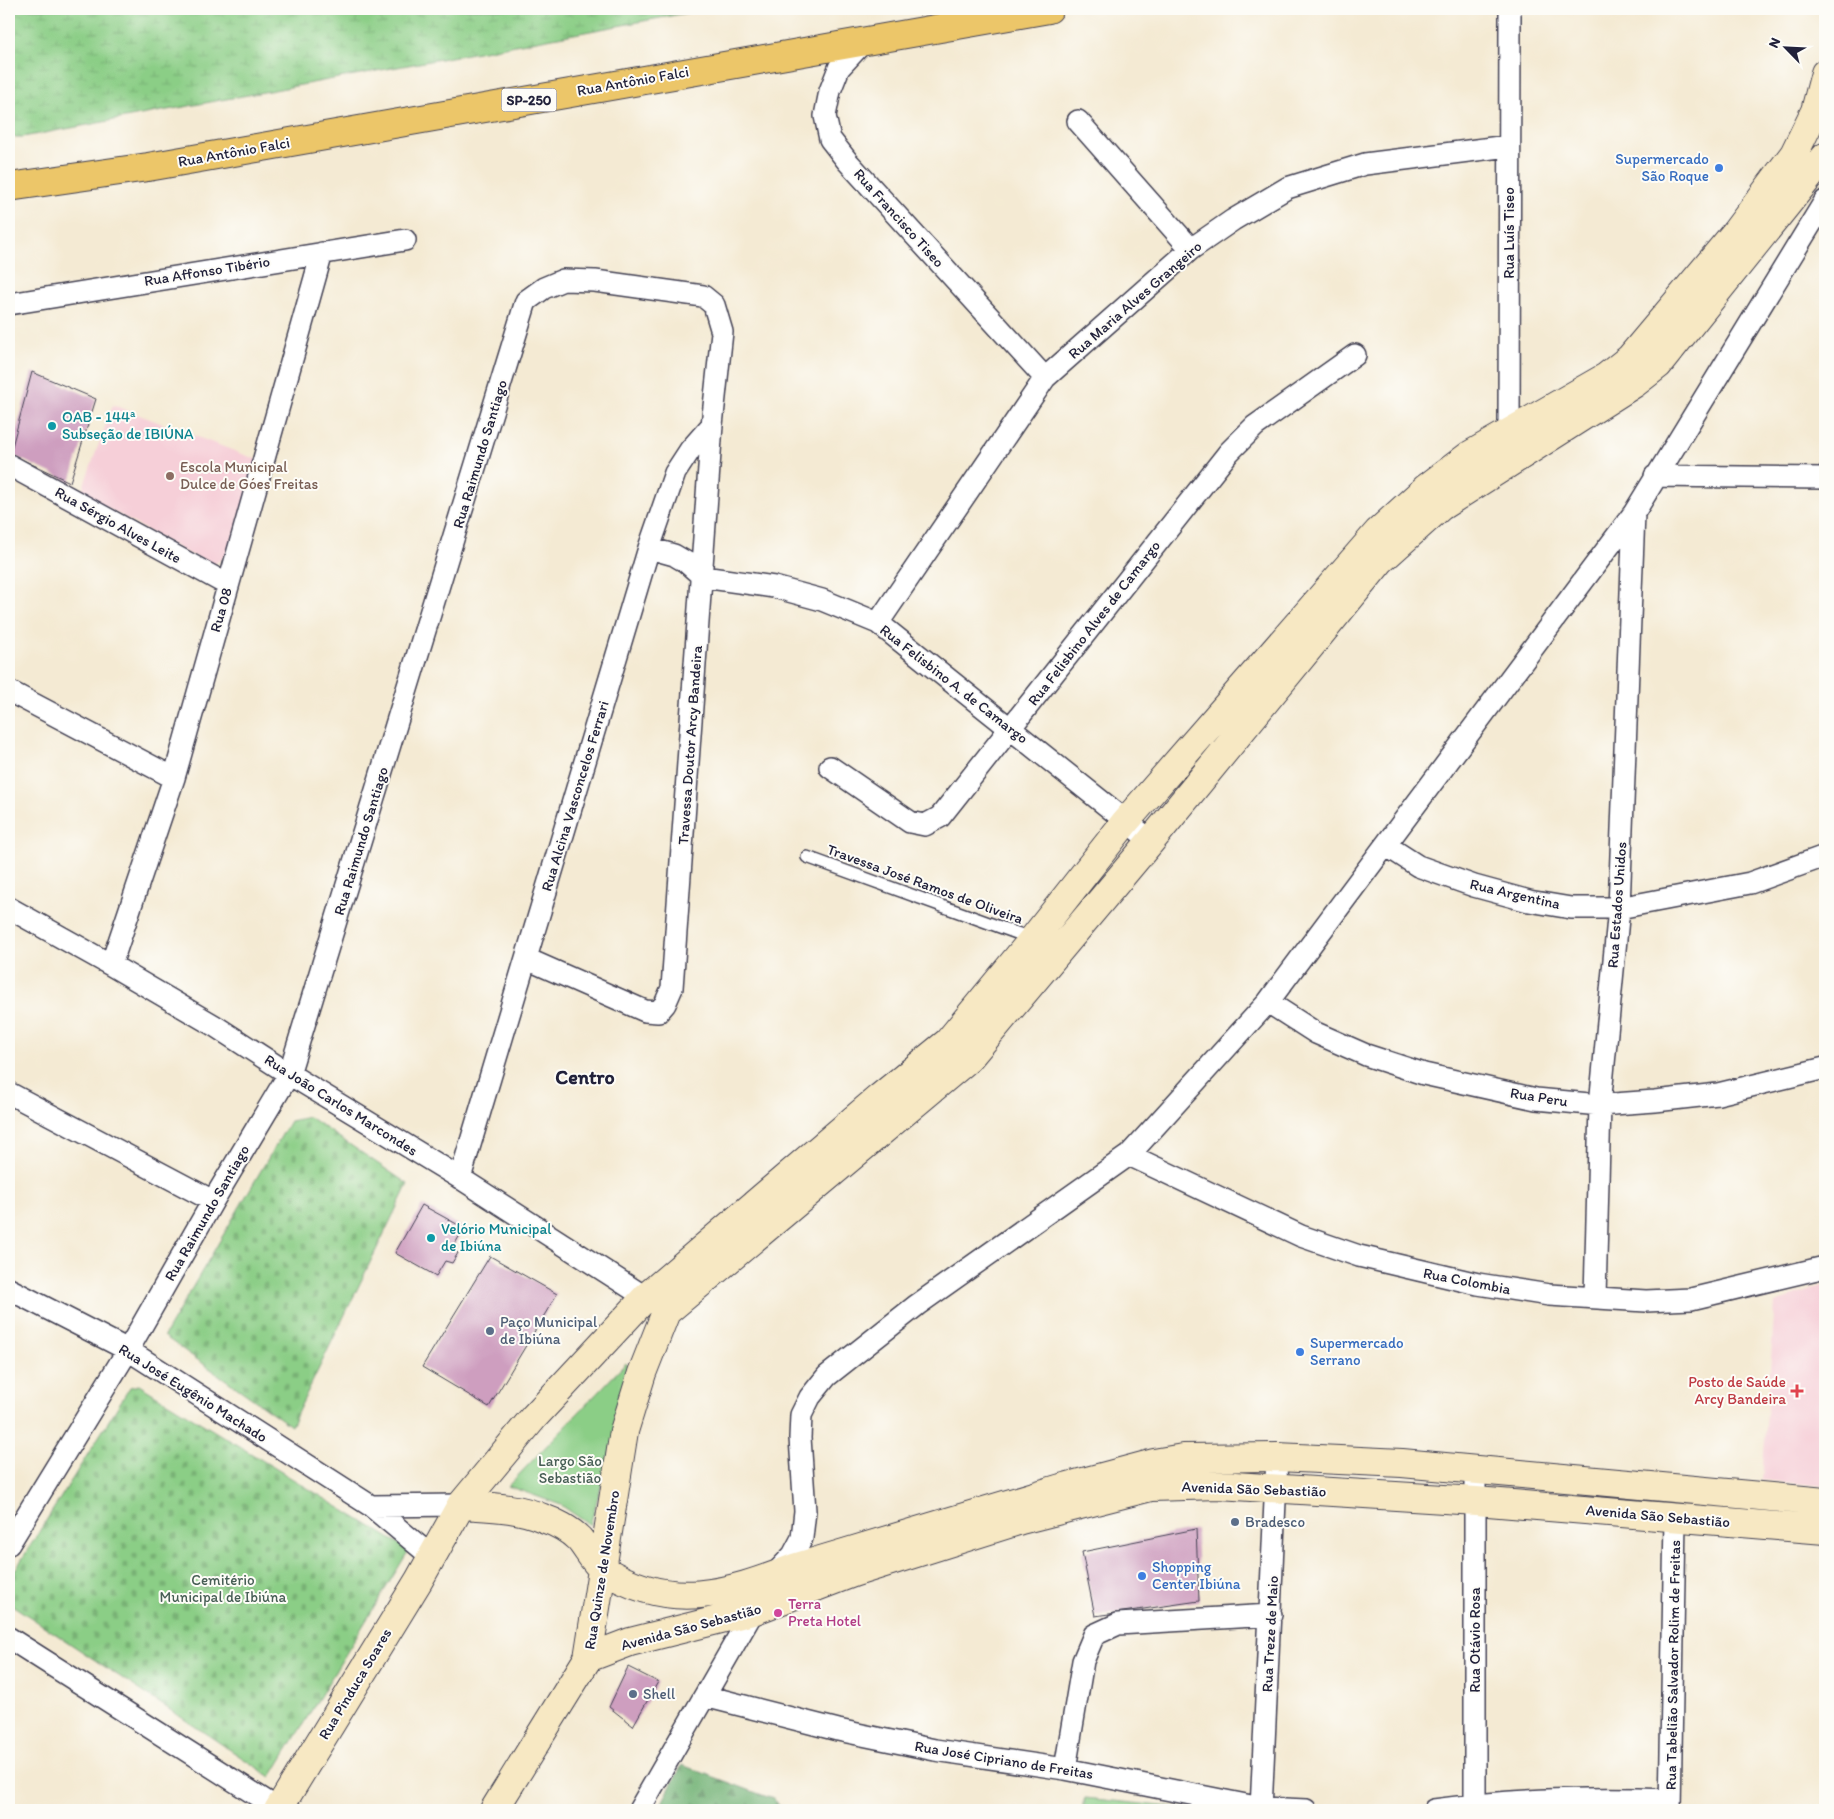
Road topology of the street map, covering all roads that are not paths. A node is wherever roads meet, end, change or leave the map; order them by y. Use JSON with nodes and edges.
{"nodes":[{"id":1,"x":1049,"y":9,"type":"edge"},
{"id":2,"x":1510,"y":9,"type":"edge"},
{"id":3,"x":864,"y":41,"type":"junction"},
{"id":4,"x":1825,"y":73,"type":"edge"},
{"id":5,"x":1820,"y":119,"type":"edge"},
{"id":6,"x":1078,"y":120,"type":"dead end"},
{"id":7,"x":1508,"y":146,"type":"junction"},
{"id":8,"x":1822,"y":172,"type":"edge"},
{"id":9,"x":9,"y":187,"type":"edge"},
{"id":10,"x":1825,"y":201,"type":"edge"},
{"id":11,"x":405,"y":240,"type":"dead end"},
{"id":12,"x":1191,"y":249,"type":"junction"},
{"id":13,"x":322,"y":253,"type":"junction"},
{"id":14,"x":9,"y":304,"type":"edge"},
{"id":15,"x":722,"y":332,"type":"joint"},
{"id":16,"x":1355,"y":355,"type":"dead end"},
{"id":17,"x":1045,"y":378,"type":"junction"},
{"id":18,"x":712,"y":425,"type":"junction"},
{"id":19,"x":1514,"y":444,"type":"junction"},
{"id":20,"x":9,"y":465,"type":"edge"},
{"id":21,"x":1656,"y":476,"type":"junction"},
{"id":22,"x":1825,"y":478,"type":"edge"},
{"id":23,"x":1634,"y":513,"type":"junction"},
{"id":24,"x":649,"y":548,"type":"junction"},
{"id":25,"x":703,"y":577,"type":"junction"},
{"id":26,"x":228,"y":585,"type":"junction"},
{"id":27,"x":878,"y":624,"type":"junction"},
{"id":28,"x":9,"y":691,"type":"edge"},
{"id":29,"x":1011,"y":728,"type":"junction"},
{"id":30,"x":830,"y":767,"type":"dead end"},
{"id":31,"x":174,"y":778,"type":"junction"},
{"id":32,"x":1126,"y":821,"type":"junction"},
{"id":33,"x":1151,"y":841,"type":"junction"},
{"id":34,"x":1387,"y":846,"type":"junction"},
{"id":35,"x":1825,"y":856,"type":"edge"},
{"id":36,"x":807,"y":857,"type":"dead end"},
{"id":37,"x":9,"y":908,"type":"edge"},
{"id":38,"x":1619,"y":908,"type":"junction"},
{"id":39,"x":1047,"y":945,"type":"junction"},
{"id":40,"x":527,"y":959,"type":"junction"},
{"id":41,"x":112,"y":965,"type":"junction"},
{"id":42,"x":1268,"y":1002,"type":"junction"},
{"id":43,"x":1825,"y":1068,"type":"edge"},
{"id":44,"x":289,"y":1074,"type":"junction"},
{"id":45,"x":9,"y":1093,"type":"edge"},
{"id":46,"x":1600,"y":1105,"type":"junction"},
{"id":47,"x":1129,"y":1155,"type":"junction"},
{"id":48,"x":460,"y":1178,"type":"junction"},
{"id":49,"x":213,"y":1201,"type":"junction"},
{"id":50,"x":1825,"y":1268,"type":"edge"},
{"id":51,"x":9,"y":1289,"type":"edge"},
{"id":52,"x":1595,"y":1297,"type":"junction"},
{"id":53,"x":656,"y":1304,"type":"junction"},
{"id":54,"x":128,"y":1350,"type":"junction"},
{"id":55,"x":1277,"y":1457,"type":"junction"},
{"id":56,"x":1184,"y":1458,"type":"junction"},
{"id":57,"x":1475,"y":1470,"type":"junction"},
{"id":58,"x":1591,"y":1481,"type":"junction"},
{"id":59,"x":1186,"y":1486,"type":"junction"},
{"id":60,"x":1277,"y":1489,"type":"junction"},
{"id":61,"x":1476,"y":1501,"type":"junction"},
{"id":62,"x":1825,"y":1502,"type":"edge"},
{"id":63,"x":461,"y":1505,"type":"junction"},
{"id":64,"x":371,"y":1506,"type":"junction"},
{"id":65,"x":1590,"y":1510,"type":"junction"},
{"id":66,"x":1675,"y":1519,"type":"junction"},
{"id":67,"x":1825,"y":1530,"type":"edge"},
{"id":68,"x":9,"y":1544,"type":"edge"},
{"id":69,"x":432,"y":1557,"type":"junction"},
{"id":70,"x":601,"y":1568,"type":"junction"},
{"id":71,"x":774,"y":1576,"type":"junction"},
{"id":72,"x":754,"y":1611,"type":"junction"},
{"id":73,"x":1271,"y":1615,"type":"junction"},
{"id":74,"x":9,"y":1638,"type":"edge"},
{"id":75,"x":588,"y":1658,"type":"junction"},
{"id":76,"x":705,"y":1696,"type":"junction"},
{"id":77,"x":1065,"y":1769,"type":"junction"},
{"id":78,"x":1670,"y":1805,"type":"edge"},
{"id":79,"x":1475,"y":1807,"type":"edge"},
{"id":80,"x":1261,"y":1809,"type":"edge"},
{"id":81,"x":279,"y":1810,"type":"edge"},
{"id":82,"x":494,"y":1810,"type":"edge"},
{"id":83,"x":639,"y":1810,"type":"edge"},
{"id":84,"x":1306,"y":1810,"type":"edge"},
{"id":85,"x":1434,"y":1810,"type":"edge"}],
"edges":[{"from":1,"to":3,"type":"main road","name":"Rua Antônio Falci","number":"SP-250"},
{"from":2,"to":7,"type":"street","name":"Rua Luís Tiseo"},
{"from":3,"to":9,"type":"main road","name":"Rua Antônio Falci","number":"SP-250"},
{"from":3,"to":17,"type":"street","name":"Rua Francisco Tiseo"},
{"from":4,"to":5,"type":"main road"},
{"from":5,"to":19,"type":"main road"},
{"from":6,"to":12,"type":"street"},
{"from":7,"to":12,"type":"street","name":"Rua Maria Alves Grangeiro"},
{"from":7,"to":19,"type":"street","name":"Rua Luís Tiseo"},
{"from":8,"to":19,"type":"main road"},
{"from":10,"to":21,"type":"street"},
{"from":11,"to":13,"type":"street","name":"Rua Affonso Tibério"},
{"from":12,"to":17,"type":"street","name":"Rua Maria Alves Grangeiro"},
{"from":13,"to":14,"type":"street","name":"Rua Affonso Tibério"},
{"from":13,"to":26,"type":"street","name":"Rua 08"},
{"from":15,"to":18,"type":"street","name":"Travessa Doutor Arcy Bandeira"},
{"from":15,"to":44,"type":"street","name":"Rua Raimundo Santiago"},
{"from":16,"to":29,"type":"street","name":"Rua Felisbino Alves de Camargo"},
{"from":17,"to":27,"type":"street","name":"Rua Maria Alves Grangeiro"},
{"from":18,"to":24,"type":"street","name":"Rua Alcina Vasconcelos Ferrari"},
{"from":18,"to":25,"type":"street","name":"Travessa Doutor Arcy Bandeira"},
{"from":19,"to":32,"type":"main road"},
{"from":19,"to":33,"type":"main road"},
{"from":20,"to":26,"type":"street","name":"Rua Sérgio Alves Leite"},
{"from":21,"to":22,"type":"street"},
{"from":21,"to":23,"type":"street"},
{"from":23,"to":34,"type":"street"},
{"from":23,"to":38,"type":"street","name":"Rua Estados Unidos"},
{"from":24,"to":25,"type":"street"},
{"from":24,"to":40,"type":"street","name":"Rua Alcina Vasconcelos Ferrari"},
{"from":25,"to":27,"type":"street","name":"Rua Felisbino A. de Camargo"},
{"from":25,"to":40,"type":"street","name":"Travessa Doutor Arcy Bandeira"},
{"from":26,"to":31,"type":"street","name":"Rua 08"},
{"from":27,"to":29,"type":"street","name":"Rua Felisbino A. de Camargo"},
{"from":28,"to":31,"type":"street"},
{"from":29,"to":30,"type":"street","name":"Rua Felisbino Alves de Camargo"},
{"from":29,"to":32,"type":"street","name":"Rua Felisbino A. de Camargo"},
{"from":31,"to":41,"type":"street","name":"Rua 08"},
{"from":32,"to":33,"type":"street","name":"Rua Felisbino A. de Camargo"},
{"from":32,"to":39,"type":"main road"},
{"from":33,"to":39,"type":"main road"},
{"from":34,"to":38,"type":"street","name":"Rua Argentina"},
{"from":34,"to":42,"type":"street"},
{"from":35,"to":38,"type":"street","name":"Rua Argentina"},
{"from":36,"to":39,"type":"lane","name":"Travessa José Ramos de Oliveira"},
{"from":37,"to":41,"type":"street","name":"Rua João Carlos Marcondes"},
{"from":38,"to":46,"type":"street","name":"Rua Estados Unidos"},
{"from":39,"to":53,"type":"main road","name":"Rua Pinduca Soares"},
{"from":40,"to":48,"type":"street","name":"Rua Alcina Vasconcelos Ferrari"},
{"from":41,"to":44,"type":"street","name":"Rua João Carlos Marcondes"},
{"from":42,"to":46,"type":"street","name":"Rua Peru"},
{"from":42,"to":47,"type":"street"},
{"from":43,"to":46,"type":"street","name":"Rua Peru"},
{"from":44,"to":48,"type":"street","name":"Rua João Carlos Marcondes"},
{"from":44,"to":49,"type":"street","name":"Rua Raimundo Santiago"},
{"from":45,"to":49,"type":"street"},
{"from":46,"to":52,"type":"street","name":"Rua Estados Unidos"},
{"from":47,"to":52,"type":"street","name":"Rua Colombia"},
{"from":47,"to":71,"type":"street"},
{"from":48,"to":53,"type":"street","name":"Rua João Carlos Marcondes"},
{"from":49,"to":54,"type":"street","name":"Rua Raimundo Santiago"},
{"from":50,"to":52,"type":"street","name":"Rua Colombia"},
{"from":51,"to":54,"type":"street","name":"Rua José Eugênio Machado"},
{"from":53,"to":63,"type":"main road","name":"Rua Pinduca Soares"},
{"from":53,"to":70,"type":"main road","name":"Rua Quinze de Novembro"},
{"from":54,"to":64,"type":"street","name":"Rua José Eugênio Machado"},
{"from":54,"to":68,"type":"street","name":"Rua Raimundo Santiago"},
{"from":55,"to":56,"type":"main road","name":"Avenida São Sebastião"},
{"from":55,"to":57,"type":"main road","name":"Avenida São Sebastião"},
{"from":55,"to":60,"type":"street","name":"Rua Treze de Maio"},
{"from":56,"to":59,"type":"main road"},
{"from":56,"to":71,"type":"main road","name":"Avenida São Sebastião"},
{"from":57,"to":58,"type":"main road","name":"Avenida São Sebastião"},
{"from":57,"to":61,"type":"street","name":"Rua Otávio Rosa"},
{"from":58,"to":62,"type":"main road","name":"Avenida São Sebastião"},
{"from":58,"to":65,"type":"main road"},
{"from":59,"to":60,"type":"main road","name":"Avenida São Sebastião"},
{"from":59,"to":72,"type":"main road","name":"Avenida São Sebastião"},
{"from":60,"to":61,"type":"main road","name":"Avenida São Sebastião"},
{"from":60,"to":73,"type":"street","name":"Rua Treze de Maio"},
{"from":61,"to":65,"type":"main road","name":"Avenida São Sebastião"},
{"from":61,"to":79,"type":"street","name":"Rua Otávio Rosa"},
{"from":63,"to":64,"type":"street"},
{"from":63,"to":69,"type":"main road","name":"Rua Pinduca Soares"},
{"from":63,"to":70,"type":"main road"},
{"from":64,"to":69,"type":"street","name":"Rua José Eugênio Machado"},
{"from":65,"to":66,"type":"main road","name":"Avenida São Sebastião"},
{"from":66,"to":67,"type":"main road","name":"Avenida São Sebastião"},
{"from":66,"to":78,"type":"street","name":"Rua Tabelião Salvador Rolim de Freitas"},
{"from":69,"to":81,"type":"main road","name":"Rua Pinduca Soares"},
{"from":70,"to":71,"type":"main road","name":"Avenida São Sebastião"},
{"from":70,"to":75,"type":"main road","name":"Rua Quinze de Novembro"},
{"from":71,"to":72,"type":"street"},
{"from":72,"to":75,"type":"main road","name":"Avenida São Sebastião"},
{"from":72,"to":76,"type":"street"},
{"from":73,"to":77,"type":"street"},
{"from":73,"to":80,"type":"street","name":"Rua Treze de Maio"},
{"from":74,"to":81,"type":"street"},
{"from":75,"to":82,"type":"main road","name":"Rua Quinze de Novembro"},
{"from":76,"to":77,"type":"street","name":"Rua José Cipriano de Freitas"},
{"from":76,"to":83,"type":"street"},
{"from":77,"to":80,"type":"street","name":"Rua José Cipriano de Freitas"},
{"from":78,"to":79,"type":"street"},
{"from":79,"to":85,"type":"street"},
{"from":80,"to":84,"type":"street","name":"Rua José Cipriano de Freitas"}]}
